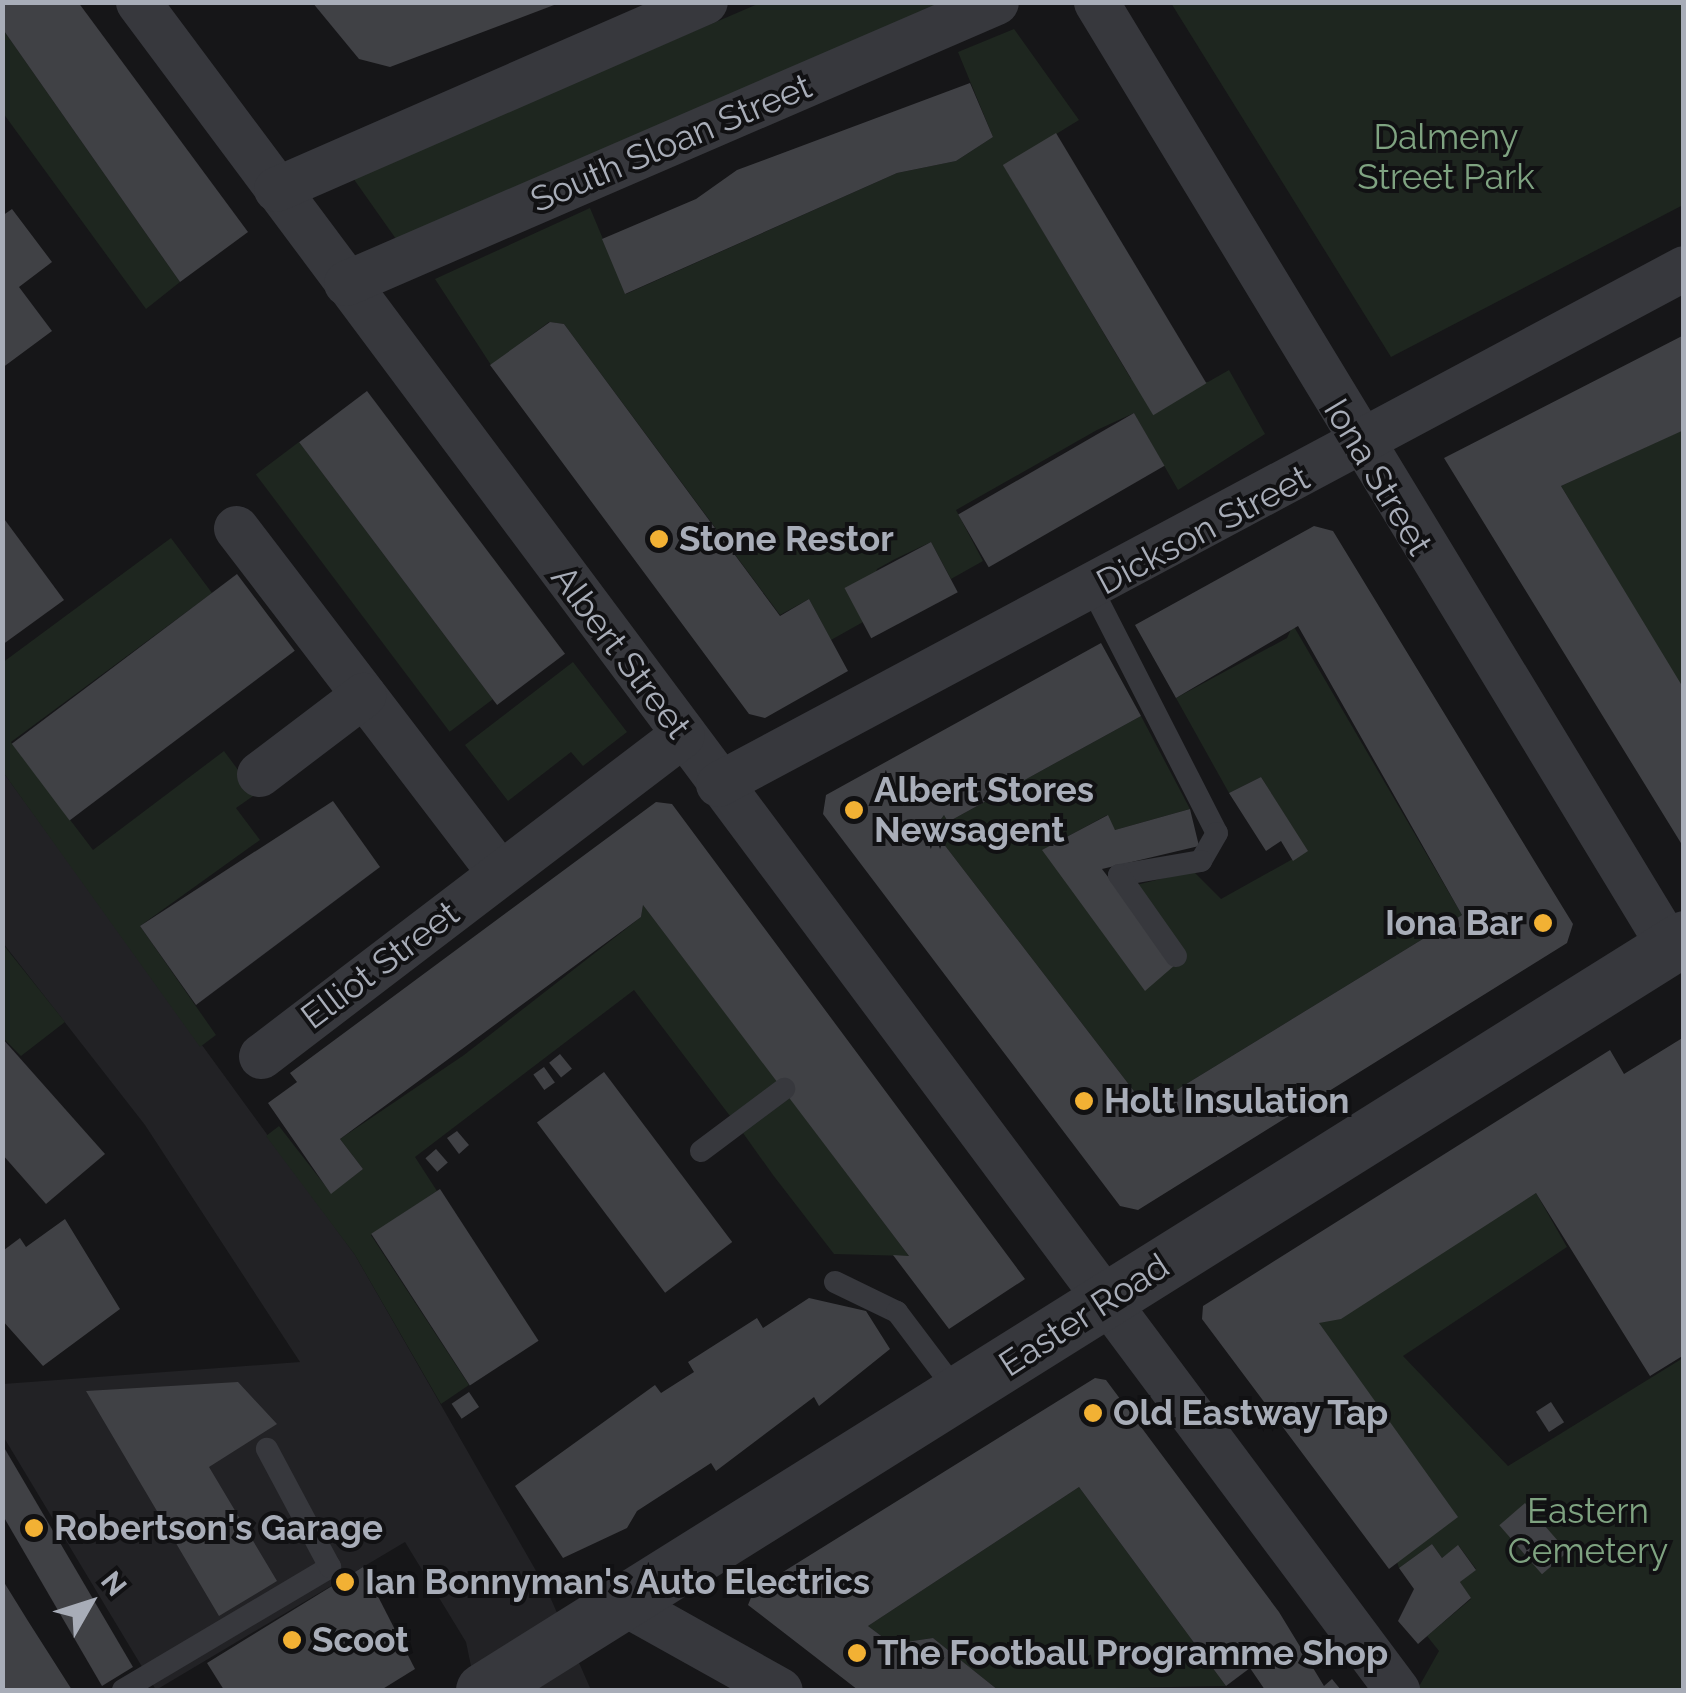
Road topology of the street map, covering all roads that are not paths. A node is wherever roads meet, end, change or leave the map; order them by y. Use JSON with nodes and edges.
{"nodes":[{"id":1,"x":138,"y":2,"type":"edge"},
{"id":2,"x":704,"y":2,"type":"edge"},
{"id":3,"x":996,"y":2,"type":"edge"},
{"id":4,"x":1096,"y":2,"type":"edge"},
{"id":5,"x":276,"y":189,"type":"junction"},
{"id":6,"x":1684,"y":268,"type":"edge"},
{"id":7,"x":346,"y":284,"type":"junction"},
{"id":8,"x":1358,"y":446,"type":"junction"},
{"id":9,"x":236,"y":528,"type":"dead end"},
{"id":10,"x":1092,"y":589,"type":"junction"},
{"id":11,"x":363,"y":695,"type":"junction"},
{"id":12,"x":682,"y":735,"type":"junction"},
{"id":13,"x":259,"y":774,"type":"dead end"},
{"id":14,"x":718,"y":784,"type":"junction"},
{"id":15,"x":500,"y":873,"type":"junction"},
{"id":16,"x":1676,"y":942,"type":"edge"},
{"id":17,"x":1176,"y":956,"type":"dead end"},
{"id":18,"x":260,"y":1056,"type":"dead end"},
{"id":19,"x":784,"y":1090,"type":"dead end"},
{"id":20,"x":701,"y":1151,"type":"dead end"},
{"id":21,"x":835,"y":1282,"type":"dead end"},
{"id":22,"x":1102,"y":1303,"type":"junction"},
{"id":23,"x":960,"y":1396,"type":"junction"},
{"id":24,"x":267,"y":1449,"type":"dead end"},
{"id":25,"x":626,"y":1604,"type":"junction"},
{"id":26,"x":123,"y":1690,"type":"edge"},
{"id":27,"x":483,"y":1690,"type":"edge"},
{"id":28,"x":780,"y":1690,"type":"edge"},
{"id":29,"x":1396,"y":1690,"type":"edge"}],
"edges":[{"from":1,"to":5,"type":"street","name":"Albert Street"},
{"from":2,"to":5,"type":"street"},
{"from":3,"to":7,"type":"street","name":"South Sloan Street"},
{"from":4,"to":8,"type":"street","name":"Iona Street"},
{"from":5,"to":7,"type":"street","name":"Albert Street"},
{"from":6,"to":8,"type":"street","name":"Dickson Street"},
{"from":7,"to":12,"type":"street","name":"Albert Street"},
{"from":8,"to":10,"type":"street","name":"Dickson Street"},
{"from":8,"to":16,"type":"street","name":"Iona Street"},
{"from":9,"to":11,"type":"street"},
{"from":10,"to":14,"type":"street","name":"Dickson Street"},
{"from":10,"to":17,"type":"lane"},
{"from":11,"to":13,"type":"street"},
{"from":11,"to":15,"type":"street"},
{"from":12,"to":14,"type":"street","name":"Albert Street"},
{"from":12,"to":15,"type":"street","name":"Elliot Street"},
{"from":14,"to":22,"type":"street","name":"Albert Street"},
{"from":15,"to":18,"type":"street","name":"Elliot Street"},
{"from":16,"to":22,"type":"street","name":"Easter Road"},
{"from":19,"to":20,"type":"lane"},
{"from":21,"to":23,"type":"lane"},
{"from":22,"to":23,"type":"street","name":"Easter Road"},
{"from":22,"to":29,"type":"street","name":"Albert Street"},
{"from":23,"to":25,"type":"street","name":"Easter Road"},
{"from":24,"to":26,"type":"lane"},
{"from":25,"to":27,"type":"street","name":"Easter Road"},
{"from":25,"to":28,"type":"street"}]}
